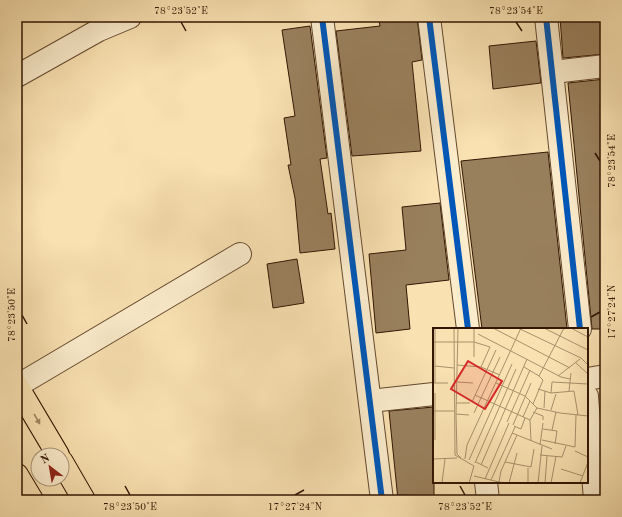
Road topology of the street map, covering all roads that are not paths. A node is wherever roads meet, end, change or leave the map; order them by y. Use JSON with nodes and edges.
{"nodes":[{"id":1,"x":130,"y":17,"type":"edge"},
{"id":2,"x":322,"y":17,"type":"edge"},
{"id":3,"x":429,"y":17,"type":"edge"},
{"id":4,"x":546,"y":17,"type":"edge"},
{"id":5,"x":605,"y":66,"type":"edge"},
{"id":6,"x":553,"y":72,"type":"junction"},
{"id":7,"x":17,"y":76,"type":"edge"},
{"id":8,"x":240,"y":254,"type":"dead end"},
{"id":9,"x":468,"y":328,"type":"edge"},
{"id":10,"x":580,"y":328,"type":"edge"},
{"id":11,"x":605,"y":376,"type":"edge"},
{"id":12,"x":588,"y":379,"type":"edge"},
{"id":13,"x":17,"y":386,"type":"edge"},
{"id":14,"x":433,"y":394,"type":"edge"},
{"id":15,"x":370,"y":401,"type":"junction"},
{"id":16,"x":588,"y":409,"type":"edge"},
{"id":17,"x":53,"y":447,"type":"edge"},
{"id":18,"x":17,"y":475,"type":"edge"},
{"id":19,"x":70,"y":476,"type":"edge"},
{"id":20,"x":486,"y":483,"type":"edge"},
{"id":21,"x":32,"y":500,"type":"edge"},
{"id":22,"x":84,"y":500,"type":"edge"},
{"id":23,"x":382,"y":500,"type":"edge"},
{"id":24,"x":488,"y":500,"type":"edge"},
{"id":25,"x":595,"y":500,"type":"edge"}],
"edges":[{"from":1,"to":7,"type":"street"},
{"from":2,"to":15,"type":"street"},
{"from":3,"to":9,"type":"street"},
{"from":4,"to":6,"type":"street"},
{"from":5,"to":6,"type":"street"},
{"from":6,"to":10,"type":"street"},
{"from":8,"to":13,"type":"street"},
{"from":11,"to":12,"type":"street"},
{"from":13,"to":17,"type":"main road","one_way":true},
{"from":14,"to":15,"type":"street"},
{"from":15,"to":23,"type":"street"},
{"from":16,"to":25,"type":"street"},
{"from":18,"to":21,"type":"main road"},
{"from":19,"to":22,"type":"main road"},
{"from":20,"to":24,"type":"street"}]}
